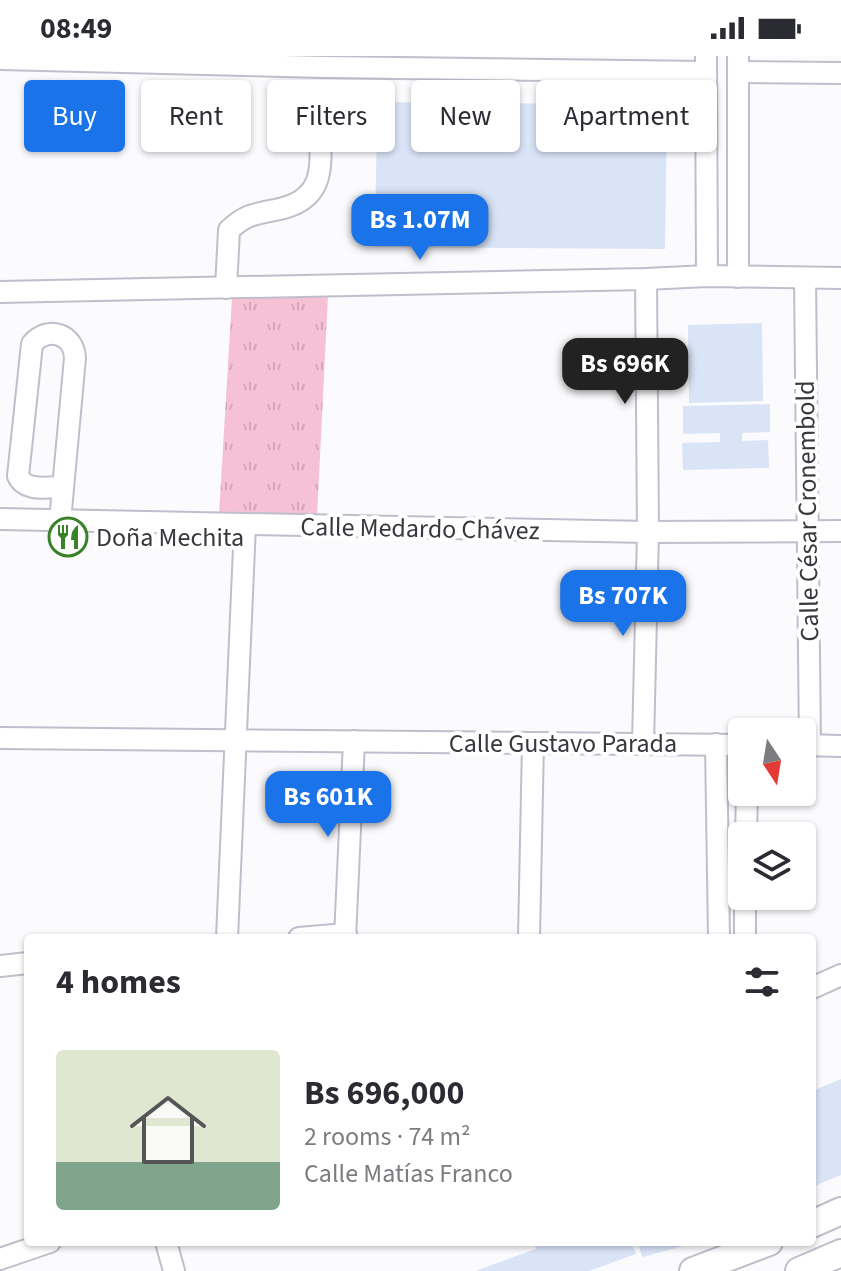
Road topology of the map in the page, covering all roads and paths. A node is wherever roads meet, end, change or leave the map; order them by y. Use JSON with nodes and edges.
{"nodes":[{"id":1,"x":0,"y":59,"type":"edge"},
{"id":2,"x":706,"y":64,"type":"edge"},
{"id":3,"x":738,"y":64,"type":"edge"},
{"id":4,"x":841,"y":73,"type":"edge"},
{"id":5,"x":320,"y":152,"type":"edge"},
{"id":6,"x":737,"y":188,"type":"junction"},
{"id":7,"x":707,"y":189,"type":"junction"},
{"id":8,"x":707,"y":276,"type":"junction"},
{"id":9,"x":738,"y":277,"type":"junction"},
{"id":10,"x":805,"y":278,"type":"junction"},
{"id":11,"x":841,"y":278,"type":"edge"},
{"id":12,"x":646,"y":279,"type":"junction"},
{"id":13,"x":226,"y":288,"type":"junction"},
{"id":14,"x":0,"y":292,"type":"edge"},
{"id":15,"x":63,"y":487,"type":"junction"},
{"id":16,"x":0,"y":519,"type":"edge"},
{"id":17,"x":60,"y":521,"type":"junction"},
{"id":18,"x":245,"y":525,"type":"junction"},
{"id":19,"x":841,"y":531,"type":"edge"},
{"id":20,"x":648,"y":532,"type":"junction"},
{"id":21,"x":806,"y":532,"type":"junction"},
{"id":22,"x":806,"y":718,"type":"edge"},
{"id":23,"x":0,"y":738,"type":"edge"},
{"id":24,"x":236,"y":741,"type":"junction"},
{"id":25,"x":354,"y":741,"type":"junction"},
{"id":26,"x":533,"y":743,"type":"junction"},
{"id":27,"x":643,"y":744,"type":"junction"},
{"id":28,"x":716,"y":744,"type":"junction"},
{"id":29,"x":728,"y":744,"type":"edge"},
{"id":30,"x":816,"y":745,"type":"edge"},
{"id":31,"x":841,"y":746,"type":"edge"},
{"id":32,"x":745,"y":910,"type":"edge"},
{"id":33,"x":227,"y":934,"type":"edge"},
{"id":34,"x":346,"y":934,"type":"edge"},
{"id":35,"x":529,"y":934,"type":"edge"},
{"id":36,"x":719,"y":934,"type":"edge"},
{"id":37,"x":745,"y":934,"type":"edge"},
{"id":38,"x":24,"y":963,"type":"edge"},
{"id":39,"x":0,"y":966,"type":"edge"},
{"id":40,"x":841,"y":975,"type":"edge"},
{"id":41,"x":816,"y":986,"type":"edge"},
{"id":42,"x":841,"y":1211,"type":"edge"},
{"id":43,"x":816,"y":1222,"type":"edge"},
{"id":44,"x":38,"y":1246,"type":"edge"},
{"id":45,"x":167,"y":1246,"type":"edge"},
{"id":46,"x":748,"y":1246,"type":"edge"},
{"id":47,"x":722,"y":1251,"type":"edge"},
{"id":48,"x":841,"y":1253,"type":"edge"},
{"id":49,"x":0,"y":1259,"type":"edge"},
{"id":50,"x":174,"y":1271,"type":"edge"},
{"id":51,"x":693,"y":1271,"type":"edge"},
{"id":52,"x":799,"y":1271,"type":"edge"}],
"edges":[{"from":1,"to":2,"type":"street"},
{"from":2,"to":7,"type":"street"},
{"from":3,"to":4,"type":"street"},
{"from":3,"to":6,"type":"street"},
{"from":5,"to":13,"type":"street"},
{"from":6,"to":7,"type":"street"},
{"from":6,"to":9,"type":"street"},
{"from":7,"to":8,"type":"street"},
{"from":8,"to":9,"type":"street"},
{"from":8,"to":12,"type":"street"},
{"from":9,"to":10,"type":"street"},
{"from":10,"to":11,"type":"street"},
{"from":10,"to":21,"type":"street","name":"Calle César Cronembold"},
{"from":12,"to":13,"type":"street"},
{"from":12,"to":20,"type":"street"},
{"from":13,"to":14,"type":"street"},
{"from":15,"to":15,"type":"street"},
{"from":15,"to":17,"type":"street"},
{"from":16,"to":17,"type":"street","name":"Calle Medardo Chávez"},
{"from":17,"to":18,"type":"street","name":"Calle Medardo Chávez"},
{"from":18,"to":20,"type":"street","name":"Calle Medardo Chávez"},
{"from":18,"to":24,"type":"street"},
{"from":19,"to":21,"type":"street","name":"Calle Medardo Chávez"},
{"from":20,"to":21,"type":"street","name":"Calle Medardo Chávez"},
{"from":20,"to":27,"type":"street"},
{"from":21,"to":22,"type":"street","name":"Calle César Cronembold"},
{"from":23,"to":24,"type":"street","name":"Calle Gustavo Parada"},
{"from":24,"to":25,"type":"street","name":"Calle Gustavo Parada"},
{"from":24,"to":33,"type":"street"},
{"from":25,"to":26,"type":"street","name":"Calle Gustavo Parada"},
{"from":25,"to":34,"type":"street"},
{"from":26,"to":27,"type":"street","name":"Calle Gustavo Parada"},
{"from":26,"to":35,"type":"street"},
{"from":27,"to":28,"type":"street","name":"Calle Gustavo Parada"},
{"from":28,"to":29,"type":"street","name":"Calle Gustavo Parada"},
{"from":28,"to":36,"type":"street"},
{"from":30,"to":31,"type":"street"},
{"from":32,"to":37,"type":"street"},
{"from":38,"to":39,"type":"street"},
{"from":40,"to":41,"type":"street"},
{"from":42,"to":43,"type":"main road"},
{"from":44,"to":49,"type":"street"},
{"from":45,"to":50,"type":"street"},
{"from":46,"to":47,"type":"main road"},
{"from":47,"to":51,"type":"main road"},
{"from":48,"to":52,"type":"main road"}]}
